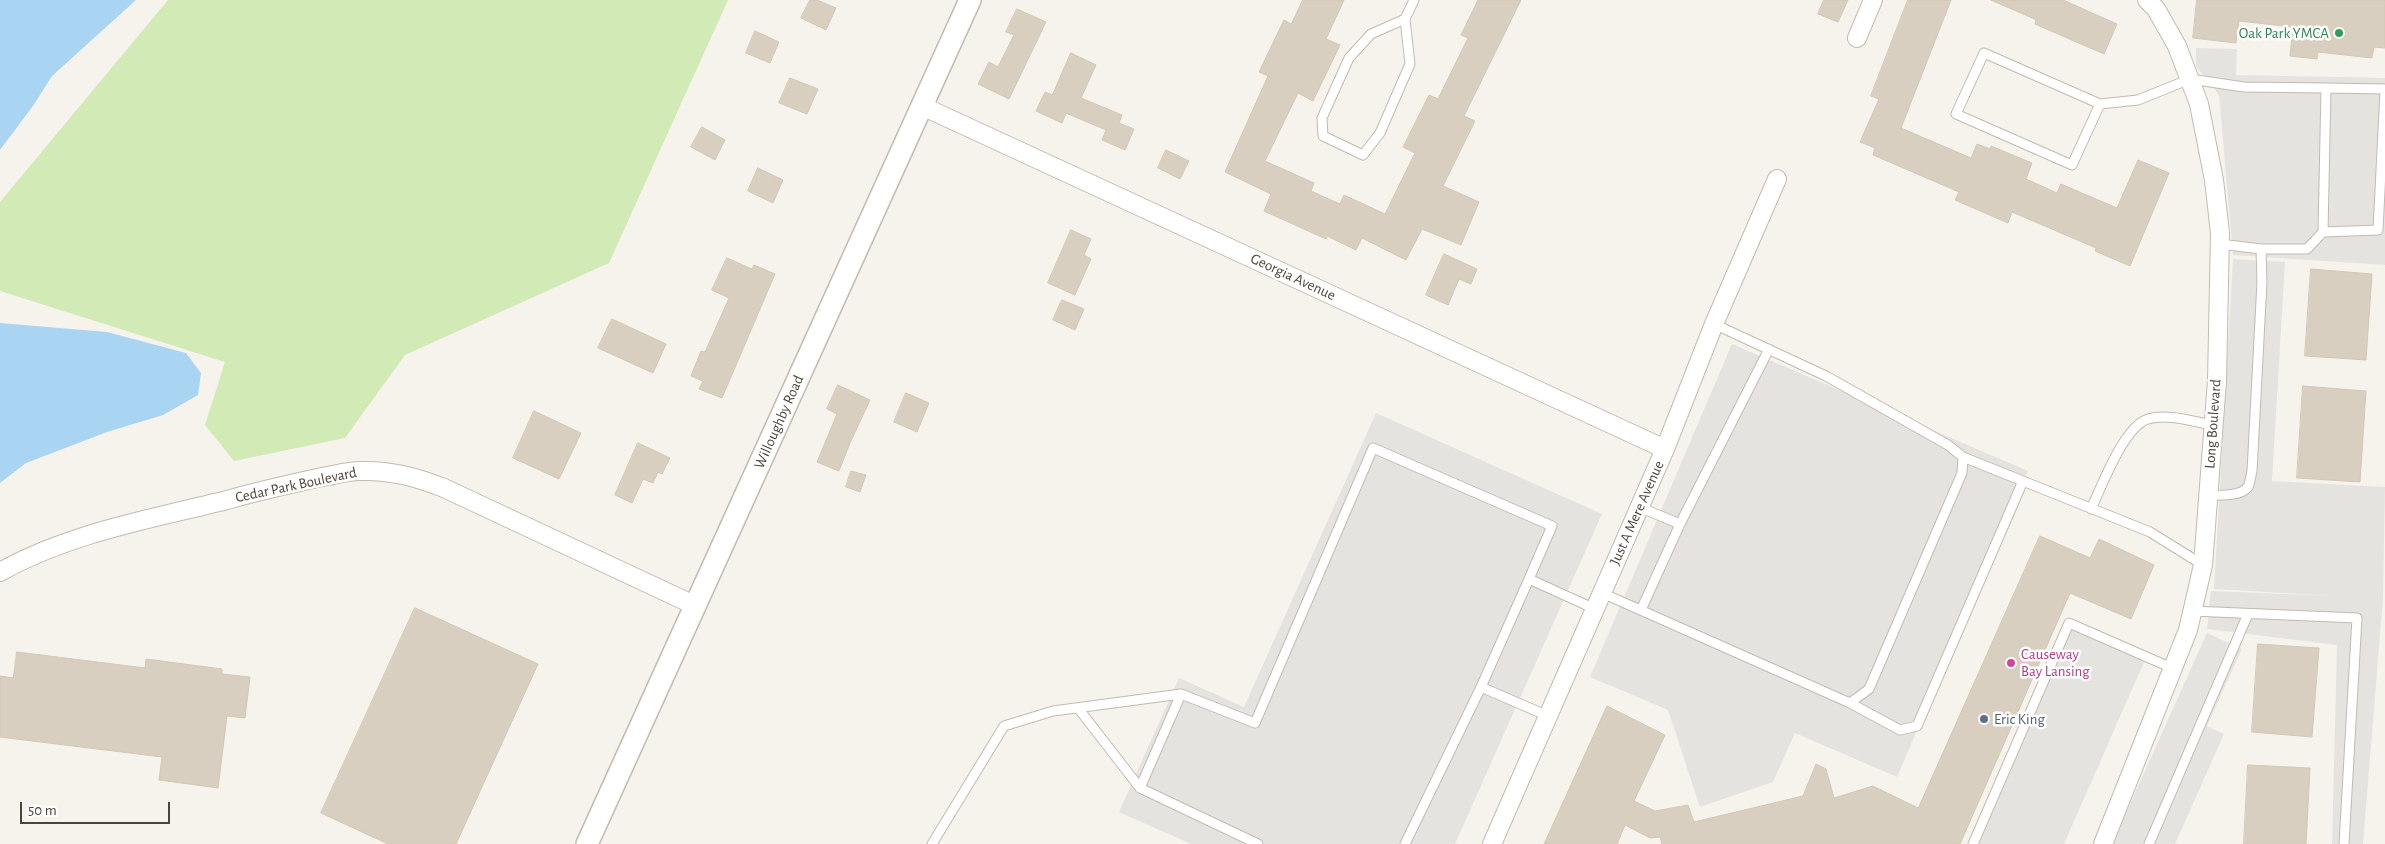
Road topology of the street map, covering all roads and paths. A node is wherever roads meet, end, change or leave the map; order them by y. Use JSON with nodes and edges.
{"nodes":[{"id":1,"x":970,"y":0,"type":"edge"},
{"id":2,"x":1414,"y":0,"type":"edge"},
{"id":3,"x":1873,"y":0,"type":"edge"},
{"id":4,"x":2147,"y":0,"type":"edge"},
{"id":5,"x":1405,"y":19,"type":"junction"},
{"id":6,"x":1857,"y":38,"type":"dead end"},
{"id":7,"x":2190,"y":79,"type":"junction"},
{"id":8,"x":2326,"y":88,"type":"junction"},
{"id":9,"x":2385,"y":90,"type":"edge"},
{"id":10,"x":2100,"y":104,"type":"junction"},
{"id":11,"x":922,"y":106,"type":"junction"},
{"id":12,"x":1776,"y":180,"type":"dead end"},
{"id":13,"x":2323,"y":232,"type":"junction"},
{"id":14,"x":2220,"y":244,"type":"junction"},
{"id":15,"x":2261,"y":250,"type":"junction"},
{"id":16,"x":1714,"y":324,"type":"junction"},
{"id":17,"x":1769,"y":349,"type":"junction"},
{"id":18,"x":2213,"y":425,"type":"junction"},
{"id":19,"x":1665,"y":449,"type":"junction"},
{"id":20,"x":1963,"y":457,"type":"junction"},
{"id":21,"x":2023,"y":481,"type":"junction"},
{"id":22,"x":2208,"y":495,"type":"junction"},
{"id":23,"x":1639,"y":507,"type":"junction"},
{"id":24,"x":2091,"y":508,"type":"junction"},
{"id":25,"x":1680,"y":524,"type":"junction"},
{"id":26,"x":2203,"y":565,"type":"junction"},
{"id":27,"x":0,"y":572,"type":"edge"},
{"id":28,"x":1529,"y":579,"type":"junction"},
{"id":29,"x":1598,"y":601,"type":"junction"},
{"id":30,"x":696,"y":606,"type":"junction"},
{"id":31,"x":1640,"y":610,"type":"junction"},
{"id":32,"x":2192,"y":611,"type":"junction"},
{"id":33,"x":2248,"y":614,"type":"junction"},
{"id":34,"x":2172,"y":668,"type":"junction"},
{"id":35,"x":1481,"y":687,"type":"junction"},
{"id":36,"x":1181,"y":694,"type":"junction"},
{"id":37,"x":1850,"y":703,"type":"junction"},
{"id":38,"x":1078,"y":708,"type":"junction"},
{"id":39,"x":1548,"y":716,"type":"junction"},
{"id":40,"x":1140,"y":788,"type":"junction"},
{"id":41,"x":587,"y":844,"type":"edge"},
{"id":42,"x":932,"y":844,"type":"edge"},
{"id":43,"x":1258,"y":844,"type":"edge"},
{"id":44,"x":1405,"y":844,"type":"edge"},
{"id":45,"x":1492,"y":844,"type":"edge"},
{"id":46,"x":1973,"y":844,"type":"edge"},
{"id":47,"x":2103,"y":844,"type":"edge"},
{"id":48,"x":2149,"y":844,"type":"edge"},
{"id":49,"x":2344,"y":844,"type":"edge"}],
"edges":[{"from":1,"to":11,"type":"street","name":"Willoughby Road"},
{"from":2,"to":5,"type":"lane"},
{"from":3,"to":6,"type":"street"},
{"from":4,"to":7,"type":"street","name":"Long Boulevard"},
{"from":5,"to":5,"type":"lane"},
{"from":7,"to":8,"type":"lane"},
{"from":7,"to":10,"type":"lane"},
{"from":7,"to":14,"type":"street","name":"Long Boulevard"},
{"from":8,"to":9,"type":"lane"},
{"from":8,"to":13,"type":"lane"},
{"from":9,"to":13,"type":"lane"},
{"from":10,"to":10,"type":"lane"},
{"from":11,"to":19,"type":"street","name":"Georgia Avenue"},
{"from":11,"to":30,"type":"street","name":"Willoughby Road"},
{"from":12,"to":16,"type":"street","name":"Just A Mere Avenue"},
{"from":13,"to":15,"type":"lane"},
{"from":14,"to":15,"type":"lane"},
{"from":14,"to":18,"type":"street","name":"Long Boulevard"},
{"from":15,"to":22,"type":"lane"},
{"from":16,"to":17,"type":"lane"},
{"from":16,"to":19,"type":"street","name":"Just A Mere Avenue"},
{"from":17,"to":20,"type":"lane"},
{"from":17,"to":25,"type":"lane"},
{"from":18,"to":22,"type":"street","name":"Long Boulevard"},
{"from":18,"to":24,"type":"lane"},
{"from":19,"to":23,"type":"street","name":"Just A Mere Avenue"},
{"from":20,"to":21,"type":"lane"},
{"from":20,"to":37,"type":"lane"},
{"from":21,"to":24,"type":"lane"},
{"from":21,"to":37,"type":"lane"},
{"from":22,"to":26,"type":"street","name":"Long Boulevard"},
{"from":23,"to":25,"type":"lane"},
{"from":23,"to":29,"type":"street","name":"Just A Mere Avenue"},
{"from":24,"to":26,"type":"lane"},
{"from":25,"to":31,"type":"lane"},
{"from":26,"to":32,"type":"street","name":"Long Boulevard"},
{"from":27,"to":30,"type":"street","name":"Cedar Park Boulevard"},
{"from":28,"to":29,"type":"lane"},
{"from":28,"to":35,"type":"lane"},
{"from":28,"to":36,"type":"lane"},
{"from":29,"to":31,"type":"lane"},
{"from":29,"to":39,"type":"street","name":"Just A Mere Avenue"},
{"from":30,"to":41,"type":"street","name":"Willoughby Road"},
{"from":31,"to":37,"type":"lane"},
{"from":32,"to":33,"type":"lane"},
{"from":32,"to":34,"type":"street","name":"Long Boulevard"},
{"from":33,"to":48,"type":"lane"},
{"from":33,"to":49,"type":"lane"},
{"from":34,"to":46,"type":"lane"},
{"from":34,"to":47,"type":"street","name":"Long Boulevard"},
{"from":35,"to":39,"type":"lane"},
{"from":35,"to":44,"type":"lane"},
{"from":36,"to":38,"type":"lane"},
{"from":36,"to":40,"type":"lane"},
{"from":38,"to":40,"type":"lane"},
{"from":38,"to":42,"type":"lane"},
{"from":39,"to":45,"type":"street","name":"Just A Mere Avenue"},
{"from":40,"to":43,"type":"lane"}]}
